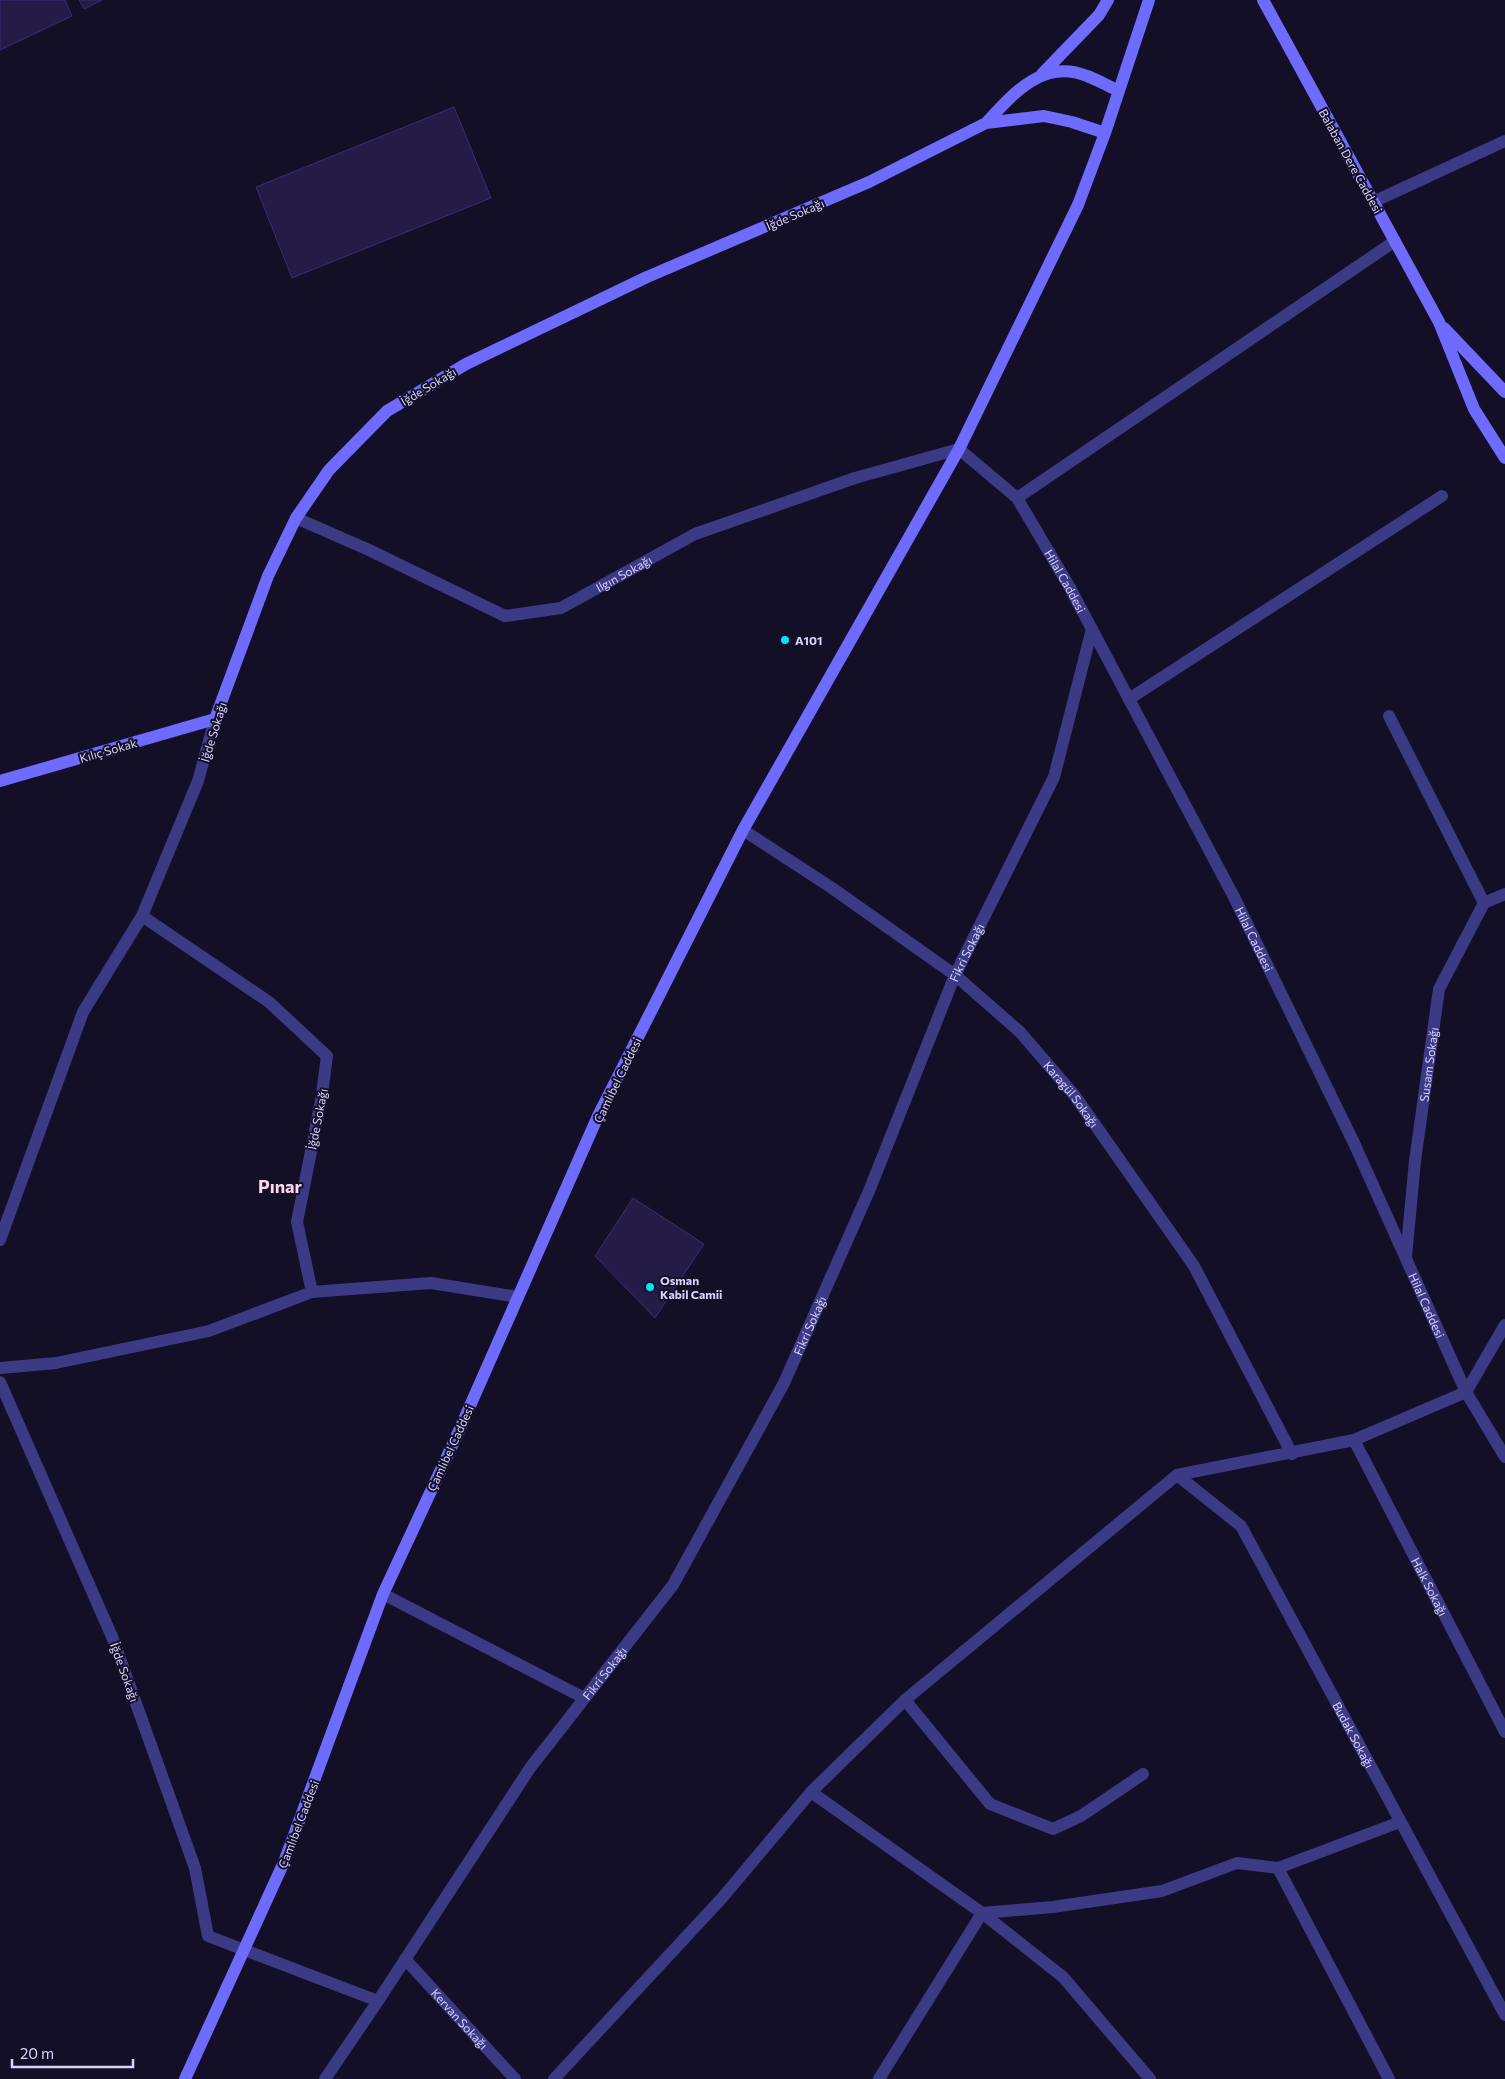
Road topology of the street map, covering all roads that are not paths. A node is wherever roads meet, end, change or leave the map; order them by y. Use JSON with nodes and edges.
{"nodes":[{"id":1,"x":1108,"y":0,"type":"edge"},
{"id":2,"x":1149,"y":0,"type":"edge"},
{"id":3,"x":1264,"y":0,"type":"edge"},
{"id":4,"x":1042,"y":74,"type":"junction"},
{"id":5,"x":1119,"y":91,"type":"junction"},
{"id":6,"x":986,"y":123,"type":"junction"},
{"id":7,"x":1105,"y":133,"type":"junction"},
{"id":8,"x":1505,"y":141,"type":"edge"},
{"id":9,"x":1373,"y":202,"type":"junction"},
{"id":10,"x":1395,"y":241,"type":"junction"},
{"id":11,"x":1439,"y":322,"type":"junction"},
{"id":12,"x":1505,"y":392,"type":"edge"},
{"id":13,"x":959,"y":449,"type":"junction"},
{"id":14,"x":1505,"y":458,"type":"edge"},
{"id":15,"x":1442,"y":496,"type":"dead end"},
{"id":16,"x":1017,"y":498,"type":"junction"},
{"id":17,"x":296,"y":518,"type":"junction"},
{"id":18,"x":1092,"y":629,"type":"junction"},
{"id":19,"x":1129,"y":699,"type":"junction"},
{"id":20,"x":1389,"y":716,"type":"dead end"},
{"id":21,"x":215,"y":719,"type":"junction"},
{"id":22,"x":0,"y":781,"type":"edge"},
{"id":23,"x":742,"y":830,"type":"junction"},
{"id":24,"x":1505,"y":894,"type":"edge"},
{"id":25,"x":1484,"y":903,"type":"junction"},
{"id":26,"x":142,"y":916,"type":"junction"},
{"id":27,"x":955,"y":975,"type":"junction"},
{"id":28,"x":0,"y":1240,"type":"edge"},
{"id":29,"x":1406,"y":1259,"type":"junction"},
{"id":30,"x":312,"y":1292,"type":"junction"},
{"id":31,"x":518,"y":1297,"type":"junction"},
{"id":32,"x":1505,"y":1325,"type":"edge"},
{"id":33,"x":0,"y":1368,"type":"edge"},
{"id":34,"x":0,"y":1382,"type":"edge"},
{"id":35,"x":1466,"y":1392,"type":"junction"},
{"id":36,"x":1354,"y":1440,"type":"junction"},
{"id":37,"x":1292,"y":1454,"type":"junction"},
{"id":38,"x":1505,"y":1457,"type":"edge"},
{"id":39,"x":1177,"y":1475,"type":"junction"},
{"id":40,"x":383,"y":1594,"type":"junction"},
{"id":41,"x":584,"y":1698,"type":"junction"},
{"id":42,"x":905,"y":1700,"type":"junction"},
{"id":43,"x":1505,"y":1732,"type":"edge"},
{"id":44,"x":1143,"y":1774,"type":"dead end"},
{"id":45,"x":811,"y":1792,"type":"junction"},
{"id":46,"x":1400,"y":1822,"type":"junction"},
{"id":47,"x":1278,"y":1868,"type":"junction"},
{"id":48,"x":982,"y":1913,"type":"junction"},
{"id":49,"x":244,"y":1950,"type":"junction"},
{"id":50,"x":405,"y":1959,"type":"junction"},
{"id":51,"x":378,"y":2001,"type":"junction"},
{"id":52,"x":1505,"y":2016,"type":"edge"},
{"id":53,"x":185,"y":2079,"type":"edge"},
{"id":54,"x":325,"y":2079,"type":"edge"},
{"id":55,"x":515,"y":2079,"type":"edge"},
{"id":56,"x":554,"y":2079,"type":"edge"},
{"id":57,"x":879,"y":2079,"type":"edge"},
{"id":58,"x":1150,"y":2079,"type":"edge"},
{"id":59,"x":1389,"y":2079,"type":"edge"}],
"edges":[{"from":1,"to":4,"type":"main road"},
{"from":2,"to":5,"type":"main road","name":"Çamlıbel Caddesi"},
{"from":3,"to":9,"type":"main road","name":"Balaban Dere Caddesi"},
{"from":4,"to":5,"type":"main road"},
{"from":4,"to":6,"type":"main road"},
{"from":5,"to":7,"type":"main road","name":"Çamlıbel Caddesi"},
{"from":6,"to":7,"type":"main road"},
{"from":6,"to":17,"type":"main road","name":"İğde Sokağı"},
{"from":7,"to":13,"type":"main road","name":"Çamlıbel Caddesi"},
{"from":8,"to":9,"type":"street"},
{"from":9,"to":10,"type":"main road","name":"Balaban Dere Caddesi"},
{"from":10,"to":11,"type":"main road","name":"Balaban Dere Caddesi"},
{"from":10,"to":16,"type":"street"},
{"from":11,"to":12,"type":"main road","name":"Balaban Dere Caddesi"},
{"from":11,"to":14,"type":"main road","name":"Balaban Dere Caddesi"},
{"from":13,"to":16,"type":"street","name":"Hilal Caddesi"},
{"from":13,"to":17,"type":"street","name":"Ilgın Sokağı"},
{"from":13,"to":23,"type":"main road","name":"Çamlıbel Caddesi"},
{"from":15,"to":19,"type":"street"},
{"from":16,"to":18,"type":"street","name":"Hilal Caddesi"},
{"from":17,"to":21,"type":"main road","name":"İğde Sokağı"},
{"from":18,"to":19,"type":"street","name":"Hilal Caddesi"},
{"from":18,"to":27,"type":"street","name":"Fikri Sokağı"},
{"from":19,"to":29,"type":"street","name":"Hilal Caddesi"},
{"from":20,"to":25,"type":"street"},
{"from":21,"to":22,"type":"main road","name":"Kılıç Sokak"},
{"from":21,"to":26,"type":"street","name":"İğde Sokağı"},
{"from":23,"to":27,"type":"street","name":"Karagül Sokağı"},
{"from":23,"to":31,"type":"main road","name":"Çamlıbel Caddesi"},
{"from":24,"to":25,"type":"street"},
{"from":25,"to":29,"type":"street","name":"Susam Sokağı"},
{"from":26,"to":28,"type":"street","name":"İğde Sokağı"},
{"from":26,"to":30,"type":"street","name":"İğde Sokağı"},
{"from":27,"to":37,"type":"street","name":"Karagül Sokağı"},
{"from":27,"to":41,"type":"street","name":"Fikri Sokağı"},
{"from":29,"to":35,"type":"street","name":"Hilal Caddesi"},
{"from":30,"to":31,"type":"street"},
{"from":30,"to":33,"type":"street"},
{"from":31,"to":40,"type":"main road","name":"Çamlıbel Caddesi"},
{"from":32,"to":35,"type":"street"},
{"from":34,"to":49,"type":"street","name":"İğde Sokağı"},
{"from":35,"to":36,"type":"street"},
{"from":35,"to":38,"type":"street","name":"Hilal Caddesi"},
{"from":36,"to":37,"type":"street"},
{"from":36,"to":43,"type":"street","name":"Halk Sokağı"},
{"from":37,"to":39,"type":"street"},
{"from":39,"to":42,"type":"street"},
{"from":39,"to":46,"type":"street","name":"Budak Sokağı"},
{"from":40,"to":41,"type":"street"},
{"from":40,"to":49,"type":"main road","name":"Çamlıbel Caddesi"},
{"from":41,"to":50,"type":"street","name":"Fikri Sokağı"},
{"from":42,"to":44,"type":"street"},
{"from":42,"to":45,"type":"street"},
{"from":45,"to":48,"type":"street"},
{"from":45,"to":56,"type":"street"},
{"from":46,"to":47,"type":"street"},
{"from":46,"to":52,"type":"street","name":"Budak Sokağı"},
{"from":47,"to":48,"type":"street"},
{"from":47,"to":59,"type":"street"},
{"from":48,"to":57,"type":"street"},
{"from":48,"to":58,"type":"street"},
{"from":49,"to":51,"type":"street"},
{"from":49,"to":53,"type":"main road","name":"Çamlıbel Caddesi"},
{"from":50,"to":51,"type":"street","name":"Fikri Sokağı"},
{"from":50,"to":55,"type":"street","name":"Kervan Sokağı"},
{"from":51,"to":54,"type":"street","name":"Fikri Sokağı"}]}
